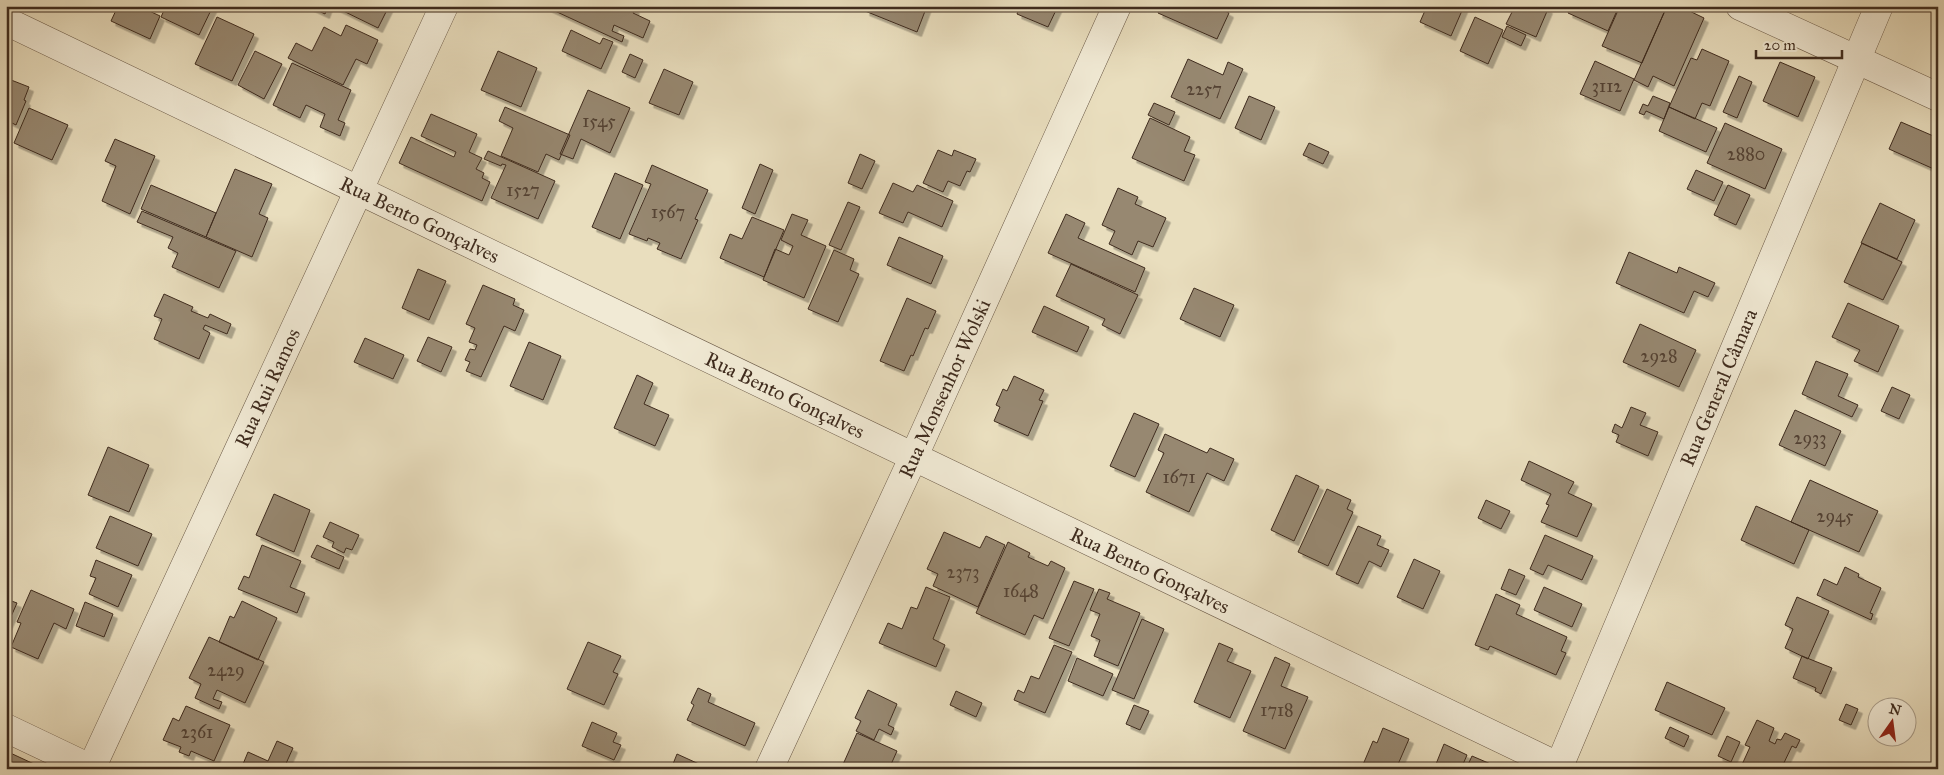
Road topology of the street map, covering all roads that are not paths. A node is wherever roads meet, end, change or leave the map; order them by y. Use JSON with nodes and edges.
{"nodes":[{"id":1,"x":444,"y":6,"type":"edge"},
{"id":2,"x":1117,"y":6,"type":"edge"},
{"id":3,"x":1740,"y":6,"type":"edge"},
{"id":4,"x":1879,"y":6,"type":"edge"},
{"id":5,"x":6,"y":21,"type":"edge"},
{"id":6,"x":1857,"y":59,"type":"junction"},
{"id":7,"x":1938,"y":97,"type":"edge"},
{"id":8,"x":359,"y":190,"type":"junction"},
{"id":9,"x":914,"y":456,"type":"junction"},
{"id":10,"x":6,"y":728,"type":"edge"},
{"id":11,"x":1560,"y":768,"type":"edge"},
{"id":12,"x":91,"y":769,"type":"edge"},
{"id":13,"x":769,"y":769,"type":"edge"}],
"edges":[{"from":1,"to":8,"type":"street","name":"Rua Rui Ramos"},
{"from":2,"to":9,"type":"street","name":"Rua Monsenhor Wolski"},
{"from":3,"to":6,"type":"street"},
{"from":4,"to":6,"type":"street","name":"Rua General Câmara"},
{"from":5,"to":8,"type":"street","name":"Rua Bento Gonçalves"},
{"from":6,"to":7,"type":"street"},
{"from":6,"to":11,"type":"street","name":"Rua General Câmara"},
{"from":8,"to":9,"type":"street","name":"Rua Bento Gonçalves"},
{"from":8,"to":12,"type":"street","name":"Rua Rui Ramos"},
{"from":9,"to":11,"type":"street","name":"Rua Bento Gonçalves"},
{"from":9,"to":13,"type":"street","name":"Rua Monsenhor Wolski"},
{"from":10,"to":12,"type":"street"}]}
